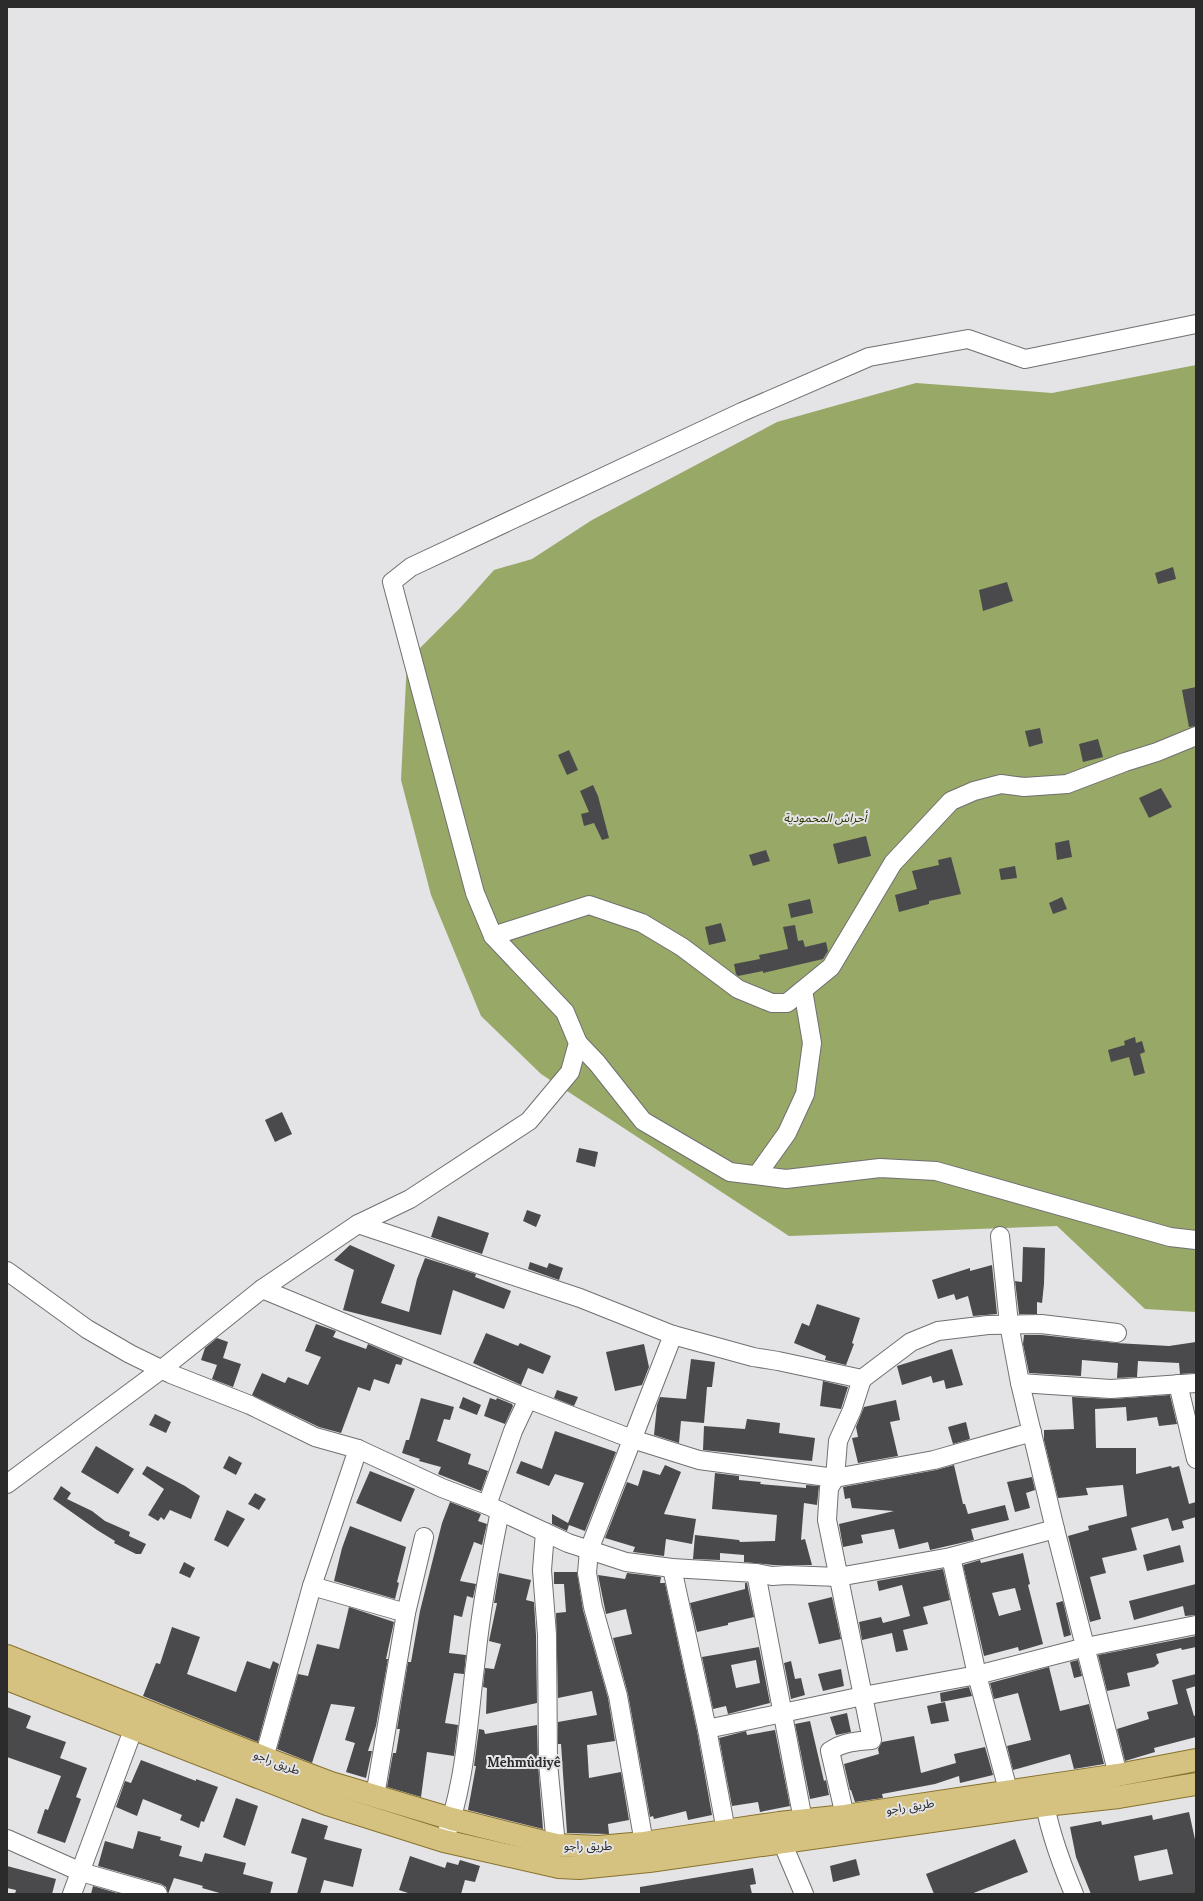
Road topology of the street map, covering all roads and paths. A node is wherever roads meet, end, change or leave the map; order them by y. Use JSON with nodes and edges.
{"nodes":[{"id":1,"x":1196,"y":324,"type":"edge"},
{"id":2,"x":1196,"y":736,"type":"edge"},
{"id":3,"x":493,"y":936,"type":"junction"},
{"id":4,"x":803,"y":990,"type":"junction"},
{"id":5,"x":578,"y":1043,"type":"junction"},
{"id":6,"x":757,"y":1175,"type":"junction"},
{"id":7,"x":358,"y":1224,"type":"junction"},
{"id":8,"x":1000,"y":1236,"type":"dead end"},
{"id":9,"x":1196,"y":1240,"type":"edge"},
{"id":10,"x":7,"y":1271,"type":"edge"},
{"id":11,"x":262,"y":1289,"type":"junction"},
{"id":12,"x":1009,"y":1324,"type":"junction"},
{"id":13,"x":1117,"y":1333,"type":"dead end"},
{"id":14,"x":673,"y":1335,"type":"junction"},
{"id":15,"x":162,"y":1370,"type":"junction"},
{"id":16,"x":862,"y":1379,"type":"junction"},
{"id":17,"x":1020,"y":1383,"type":"junction"},
{"id":18,"x":1178,"y":1384,"type":"junction"},
{"id":19,"x":1196,"y":1384,"type":"edge"},
{"id":20,"x":528,"y":1399,"type":"junction"},
{"id":21,"x":1032,"y":1432,"type":"junction"},
{"id":22,"x":632,"y":1439,"type":"junction"},
{"id":23,"x":358,"y":1449,"type":"junction"},
{"id":24,"x":1196,"y":1460,"type":"edge"},
{"id":25,"x":835,"y":1478,"type":"junction"},
{"id":26,"x":7,"y":1484,"type":"edge"},
{"id":27,"x":494,"y":1508,"type":"junction"},
{"id":28,"x":1055,"y":1529,"type":"junction"},
{"id":29,"x":545,"y":1532,"type":"junction"},
{"id":30,"x":424,"y":1537,"type":"dead end"},
{"id":31,"x":589,"y":1550,"type":"junction"},
{"id":32,"x":951,"y":1557,"type":"junction"},
{"id":33,"x":672,"y":1568,"type":"junction"},
{"id":34,"x":756,"y":1573,"type":"junction"},
{"id":35,"x":838,"y":1577,"type":"junction"},
{"id":36,"x":312,"y":1586,"type":"junction"},
{"id":37,"x":406,"y":1613,"type":"junction"},
{"id":38,"x":1196,"y":1625,"type":"edge"},
{"id":39,"x":1086,"y":1647,"type":"junction"},
{"id":40,"x":7,"y":1656,"type":"edge"},
{"id":41,"x":977,"y":1675,"type":"junction"},
{"id":42,"x":7,"y":1679,"type":"edge"},
{"id":43,"x":863,"y":1696,"type":"junction"},
{"id":44,"x":135,"y":1707,"type":"junction"},
{"id":45,"x":782,"y":1713,"type":"junction"},
{"id":46,"x":707,"y":1729,"type":"junction"},
{"id":47,"x":133,"y":1730,"type":"junction"},
{"id":48,"x":264,"y":1758,"type":"junction"},
{"id":49,"x":1196,"y":1760,"type":"edge"},
{"id":50,"x":1118,"y":1775,"type":"junction"},
{"id":51,"x":1196,"y":1784,"type":"edge"},
{"id":52,"x":1008,"y":1790,"type":"junction"},
{"id":53,"x":1044,"y":1795,"type":"junction"},
{"id":54,"x":375,"y":1796,"type":"junction"},
{"id":55,"x":845,"y":1816,"type":"junction"},
{"id":56,"x":452,"y":1819,"type":"junction"},
{"id":57,"x":803,"y":1820,"type":"junction"},
{"id":58,"x":726,"y":1831,"type":"junction"},
{"id":59,"x":781,"y":1832,"type":"junction"},
{"id":60,"x":7,"y":1839,"type":"edge"},
{"id":61,"x":444,"y":1841,"type":"junction"},
{"id":62,"x":644,"y":1843,"type":"junction"},
{"id":63,"x":556,"y":1845,"type":"junction"},
{"id":64,"x":81,"y":1872,"type":"junction"},
{"id":65,"x":72,"y":1894,"type":"edge"},
{"id":66,"x":158,"y":1894,"type":"edge"},
{"id":67,"x":804,"y":1894,"type":"edge"},
{"id":68,"x":1074,"y":1894,"type":"edge"}],
"edges":[{"from":1,"to":3,"type":"street"},
{"from":2,"to":4,"type":"street"},
{"from":3,"to":4,"type":"street"},
{"from":3,"to":5,"type":"street"},
{"from":4,"to":6,"type":"street"},
{"from":5,"to":6,"type":"street"},
{"from":5,"to":7,"type":"street"},
{"from":6,"to":9,"type":"street"},
{"from":7,"to":11,"type":"street"},
{"from":7,"to":14,"type":"street"},
{"from":8,"to":12,"type":"street"},
{"from":10,"to":15,"type":"street"},
{"from":11,"to":15,"type":"street"},
{"from":11,"to":20,"type":"street"},
{"from":12,"to":13,"type":"street"},
{"from":12,"to":16,"type":"street"},
{"from":12,"to":17,"type":"street"},
{"from":14,"to":16,"type":"street"},
{"from":14,"to":22,"type":"street"},
{"from":15,"to":23,"type":"street"},
{"from":15,"to":26,"type":"street"},
{"from":16,"to":25,"type":"street"},
{"from":17,"to":18,"type":"street"},
{"from":17,"to":21,"type":"street"},
{"from":18,"to":19,"type":"street"},
{"from":18,"to":24,"type":"street"},
{"from":20,"to":22,"type":"street"},
{"from":20,"to":27,"type":"street"},
{"from":21,"to":25,"type":"street"},
{"from":21,"to":28,"type":"street"},
{"from":22,"to":25,"type":"street"},
{"from":22,"to":31,"type":"street"},
{"from":23,"to":27,"type":"street"},
{"from":23,"to":36,"type":"street"},
{"from":25,"to":35,"type":"street"},
{"from":27,"to":29,"type":"street"},
{"from":27,"to":56,"type":"street"},
{"from":28,"to":32,"type":"street"},
{"from":28,"to":39,"type":"street"},
{"from":29,"to":31,"type":"street"},
{"from":29,"to":63,"type":"street"},
{"from":30,"to":37,"type":"street"},
{"from":31,"to":33,"type":"street"},
{"from":31,"to":62,"type":"street"},
{"from":32,"to":35,"type":"street"},
{"from":32,"to":41,"type":"street"},
{"from":33,"to":34,"type":"street"},
{"from":33,"to":46,"type":"street"},
{"from":34,"to":35,"type":"street"},
{"from":34,"to":45,"type":"street"},
{"from":35,"to":43,"type":"street"},
{"from":36,"to":37,"type":"street"},
{"from":36,"to":48,"type":"street"},
{"from":37,"to":54,"type":"street"},
{"from":38,"to":39,"type":"street"},
{"from":39,"to":41,"type":"street"},
{"from":39,"to":50,"type":"street"},
{"from":40,"to":44,"type":"main road","name":"طريق راجو"},
{"from":41,"to":43,"type":"street"},
{"from":41,"to":52,"type":"street"},
{"from":42,"to":47,"type":"main road","name":"طريق راجو"},
{"from":43,"to":45,"type":"street"},
{"from":43,"to":55,"type":"street"},
{"from":44,"to":47,"type":"street"},
{"from":44,"to":48,"type":"main road","name":"طريق راجو"},
{"from":45,"to":46,"type":"street"},
{"from":45,"to":57,"type":"street"},
{"from":46,"to":58,"type":"street"},
{"from":47,"to":61,"type":"main road","name":"طريق راجو"},
{"from":47,"to":64,"type":"street"},
{"from":48,"to":54,"type":"main road","name":"طريق راجو"},
{"from":49,"to":50,"type":"main road","name":"طريق راجو"},
{"from":50,"to":53,"type":"main road","name":"طريق راجو"},
{"from":51,"to":53,"type":"main road","name":"طريق راجو"},
{"from":52,"to":53,"type":"main road","name":"طريق راجو"},
{"from":52,"to":55,"type":"main road","name":"طريق راجو"},
{"from":53,"to":59,"type":"main road","name":"طريق راجو"},
{"from":53,"to":68,"type":"street"},
{"from":54,"to":56,"type":"main road","name":"طريق راجو"},
{"from":55,"to":57,"type":"main road","name":"طريق راجو"},
{"from":56,"to":61,"type":"street"},
{"from":56,"to":63,"type":"main road","name":"طريق راجو"},
{"from":57,"to":59,"type":"main road","name":"طريق راجو"},
{"from":58,"to":59,"type":"main road","name":"طريق راجو"},
{"from":58,"to":62,"type":"main road","name":"طريق راجو"},
{"from":59,"to":61,"type":"main road","name":"طريق راجو"},
{"from":59,"to":67,"type":"street"},
{"from":60,"to":64,"type":"street"},
{"from":62,"to":63,"type":"main road","name":"طريق راجو"},
{"from":64,"to":65,"type":"street"},
{"from":64,"to":66,"type":"street"}]}
